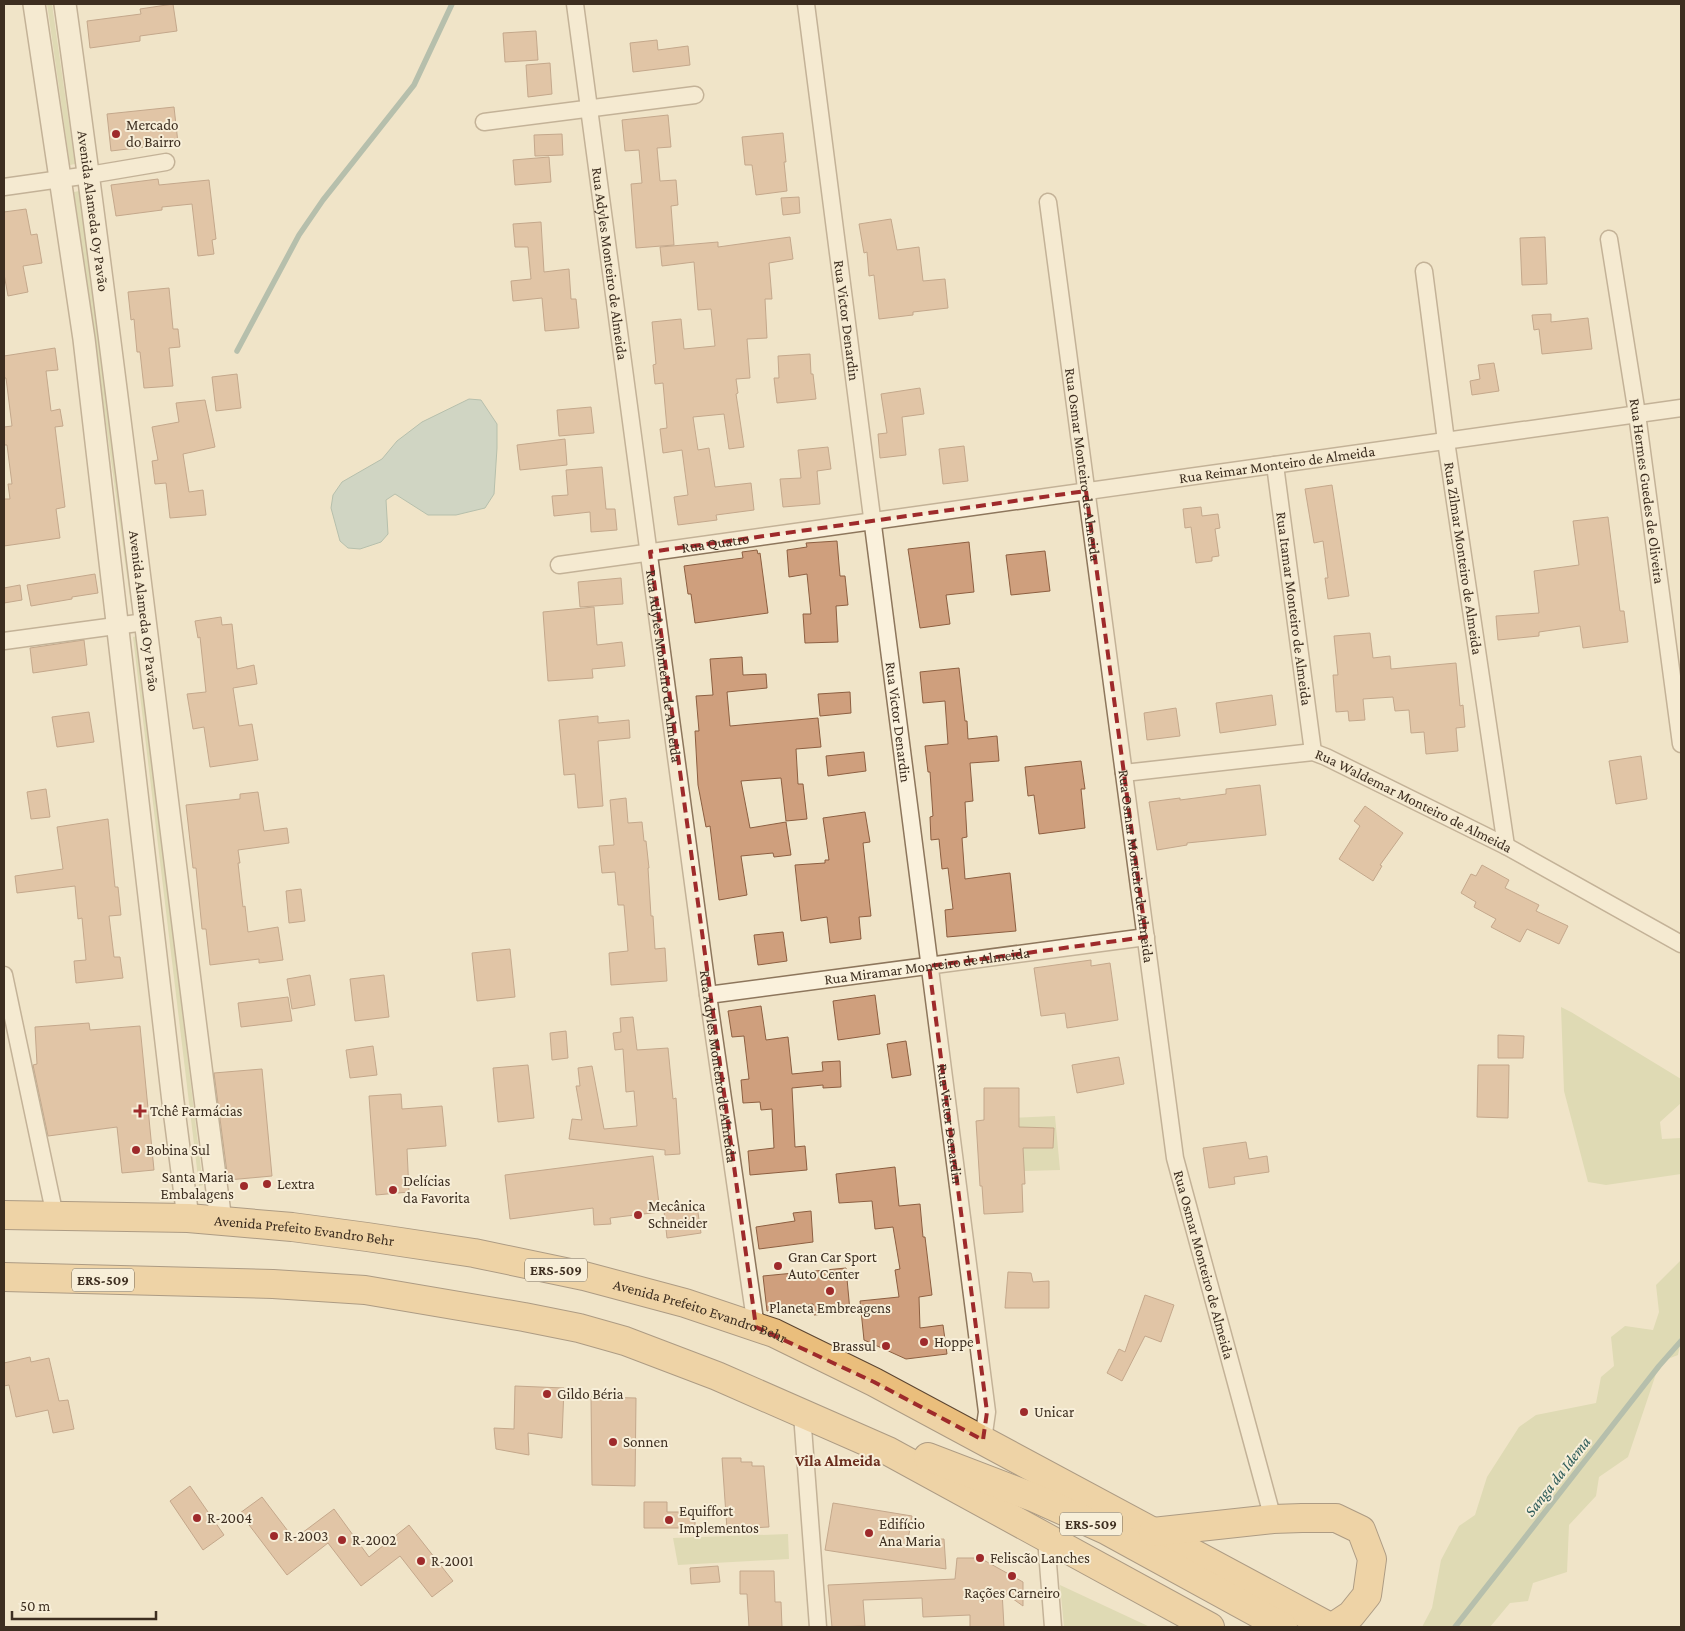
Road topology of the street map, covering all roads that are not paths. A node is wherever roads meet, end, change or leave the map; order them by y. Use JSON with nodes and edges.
{"nodes":[{"id":1,"x":34,"y":4,"type":"edge"},
{"id":2,"x":65,"y":4,"type":"edge"},
{"id":3,"x":576,"y":4,"type":"edge"},
{"id":4,"x":806,"y":4,"type":"edge"},
{"id":5,"x":695,"y":95,"type":"dead end"},
{"id":6,"x":590,"y":110,"type":"junction"},
{"id":7,"x":484,"y":122,"type":"dead end"},
{"id":8,"x":166,"y":162,"type":"dead end"},
{"id":9,"x":90,"y":175,"type":"junction"},
{"id":10,"x":62,"y":179,"type":"junction"},
{"id":11,"x":4,"y":187,"type":"edge"},
{"id":12,"x":1048,"y":202,"type":"dead end"},
{"id":13,"x":1609,"y":239,"type":"dead end"},
{"id":14,"x":1424,"y":271,"type":"dead end"},
{"id":15,"x":1681,"y":408,"type":"edge"},
{"id":16,"x":1637,"y":414,"type":"junction"},
{"id":17,"x":1446,"y":441,"type":"junction"},
{"id":18,"x":1275,"y":465,"type":"junction"},
{"id":19,"x":1086,"y":491,"type":"junction"},
{"id":20,"x":872,"y":521,"type":"junction"},
{"id":21,"x":650,"y":552,"type":"junction"},
{"id":22,"x":559,"y":565,"type":"dead end"},
{"id":23,"x":145,"y":622,"type":"junction"},
{"id":24,"x":117,"y":626,"type":"junction"},
{"id":25,"x":4,"y":641,"type":"edge"},
{"id":26,"x":1681,"y":744,"type":"edge"},
{"id":27,"x":1313,"y":752,"type":"junction"},
{"id":28,"x":1124,"y":773,"type":"junction"},
{"id":29,"x":1506,"y":846,"type":"junction"},
{"id":30,"x":1146,"y":937,"type":"junction"},
{"id":31,"x":1681,"y":944,"type":"edge"},
{"id":32,"x":929,"y":966,"type":"junction"},
{"id":33,"x":4,"y":975,"type":"edge"},
{"id":34,"x":708,"y":995,"type":"junction"},
{"id":35,"x":4,"y":1215,"type":"edge"},
{"id":36,"x":55,"y":1216,"type":"junction"},
{"id":37,"x":188,"y":1218,"type":"junction"},
{"id":38,"x":221,"y":1221,"type":"junction"},
{"id":39,"x":4,"y":1277,"type":"edge"},
{"id":40,"x":756,"y":1326,"type":"junction"},
{"id":41,"x":802,"y":1414,"type":"junction"},
{"id":42,"x":983,"y":1440,"type":"junction"},
{"id":43,"x":888,"y":1451,"type":"junction"},
{"id":44,"x":1273,"y":1519,"type":"junction"},
{"id":45,"x":1153,"y":1532,"type":"junction"},
{"id":46,"x":1046,"y":1538,"type":"junction"},
{"id":47,"x":818,"y":1627,"type":"edge"},
{"id":48,"x":1053,"y":1627,"type":"edge"},
{"id":49,"x":1210,"y":1627,"type":"edge"},
{"id":50,"x":1283,"y":1627,"type":"edge"},
{"id":51,"x":1332,"y":1627,"type":"edge"}],
"edges":[{"from":1,"to":10,"type":"street","name":"Avenida Alameda Oy Pavão"},
{"from":2,"to":9,"type":"street","name":"Avenida Alameda Oy Pavão"},
{"from":3,"to":6,"type":"street","name":"Rua Adyles Monteiro de Almeida"},
{"from":4,"to":20,"type":"street","name":"Rua Victor Denardin"},
{"from":5,"to":6,"type":"street"},
{"from":6,"to":7,"type":"street"},
{"from":6,"to":21,"type":"street","name":"Rua Adyles Monteiro de Almeida"},
{"from":8,"to":9,"type":"street"},
{"from":9,"to":10,"type":"street"},
{"from":9,"to":23,"type":"street","name":"Avenida Alameda Oy Pavão"},
{"from":10,"to":11,"type":"street"},
{"from":10,"to":24,"type":"street","name":"Avenida Alameda Oy Pavão"},
{"from":12,"to":19,"type":"street","name":"Rua Osmar Monteiro de Almeida"},
{"from":13,"to":16,"type":"street","name":"Rua Hermes Guedes de Oliveira"},
{"from":14,"to":17,"type":"street","name":"Rua Zilmar Monteiro de Almeida"},
{"from":15,"to":16,"type":"street","name":"Rua Reimar Monteiro de Almeida"},
{"from":16,"to":17,"type":"street","name":"Rua Reimar Monteiro de Almeida"},
{"from":16,"to":26,"type":"street","name":"Rua Hermes Guedes de Oliveira"},
{"from":17,"to":18,"type":"street","name":"Rua Reimar Monteiro de Almeida"},
{"from":17,"to":29,"type":"street","name":"Rua Zilmar Monteiro de Almeida"},
{"from":18,"to":19,"type":"street","name":"Rua Reimar Monteiro de Almeida"},
{"from":18,"to":27,"type":"street","name":"Rua Itamar Monteiro de Almeida"},
{"from":19,"to":20,"type":"street","name":"Rua Reimar Monteiro de Almeida"},
{"from":19,"to":28,"type":"street","name":"Rua Osmar Monteiro de Almeida"},
{"from":20,"to":21,"type":"street","name":"Rua Quatro"},
{"from":20,"to":32,"type":"street","name":"Rua Victor Denardin"},
{"from":21,"to":22,"type":"street","name":"Rua Quatro"},
{"from":21,"to":34,"type":"street","name":"Rua Adyles Monteiro de Almeida"},
{"from":23,"to":24,"type":"street"},
{"from":23,"to":38,"type":"street","name":"Avenida Alameda Oy Pavão"},
{"from":24,"to":25,"type":"street"},
{"from":24,"to":37,"type":"street","name":"Avenida Alameda Oy Pavão"},
{"from":27,"to":28,"type":"street","name":"Rua Waldemar Monteiro de Almeida"},
{"from":27,"to":29,"type":"street","name":"Rua Waldemar Monteiro de Almeida"},
{"from":28,"to":30,"type":"street","name":"Rua Osmar Monteiro de Almeida"},
{"from":29,"to":31,"type":"street","name":"Rua Waldemar Monteiro de Almeida"},
{"from":30,"to":32,"type":"street","name":"Rua Miramar Monteiro de Almeida"},
{"from":30,"to":44,"type":"street","name":"Rua Osmar Monteiro de Almeida"},
{"from":32,"to":34,"type":"street","name":"Rua Miramar Monteiro de Almeida"},
{"from":32,"to":42,"type":"street","name":"Rua Victor Denardin"},
{"from":33,"to":36,"type":"street"},
{"from":34,"to":40,"type":"street","name":"Rua Adyles Monteiro de Almeida"},
{"from":35,"to":36,"type":"highway","name":"Avenida Prefeito Evandro Behr","number":"ERS-509"},
{"from":36,"to":37,"type":"highway","name":"Avenida Prefeito Evandro Behr","number":"ERS-509"},
{"from":37,"to":38,"type":"highway","name":"Avenida Prefeito Evandro Behr","number":"ERS-509"},
{"from":38,"to":40,"type":"highway","name":"Avenida Prefeito Evandro Behr","number":"ERS-509"},
{"from":39,"to":41,"type":"highway","number":"ERS-509"},
{"from":40,"to":42,"type":"highway","name":"Avenida Prefeito Evandro Behr","number":"ERS-509"},
{"from":41,"to":43,"type":"highway","number":"ERS-509"},
{"from":41,"to":47,"type":"street"},
{"from":42,"to":45,"type":"highway","name":"Avenida Prefeito Evandro Behr","number":"ERS-509"},
{"from":43,"to":46,"type":"highway","number":"ERS-509"},
{"from":43,"to":50,"type":"highway","number":"ERS-509"},
{"from":44,"to":45,"type":"highway","number":"ERS-509"},
{"from":44,"to":51,"type":"highway","number":"ERS-509"},
{"from":45,"to":51,"type":"highway","name":"Avenida Prefeito Evandro Behr","number":"ERS-509"},
{"from":46,"to":48,"type":"street"},
{"from":46,"to":49,"type":"highway","number":"ERS-509"}]}
